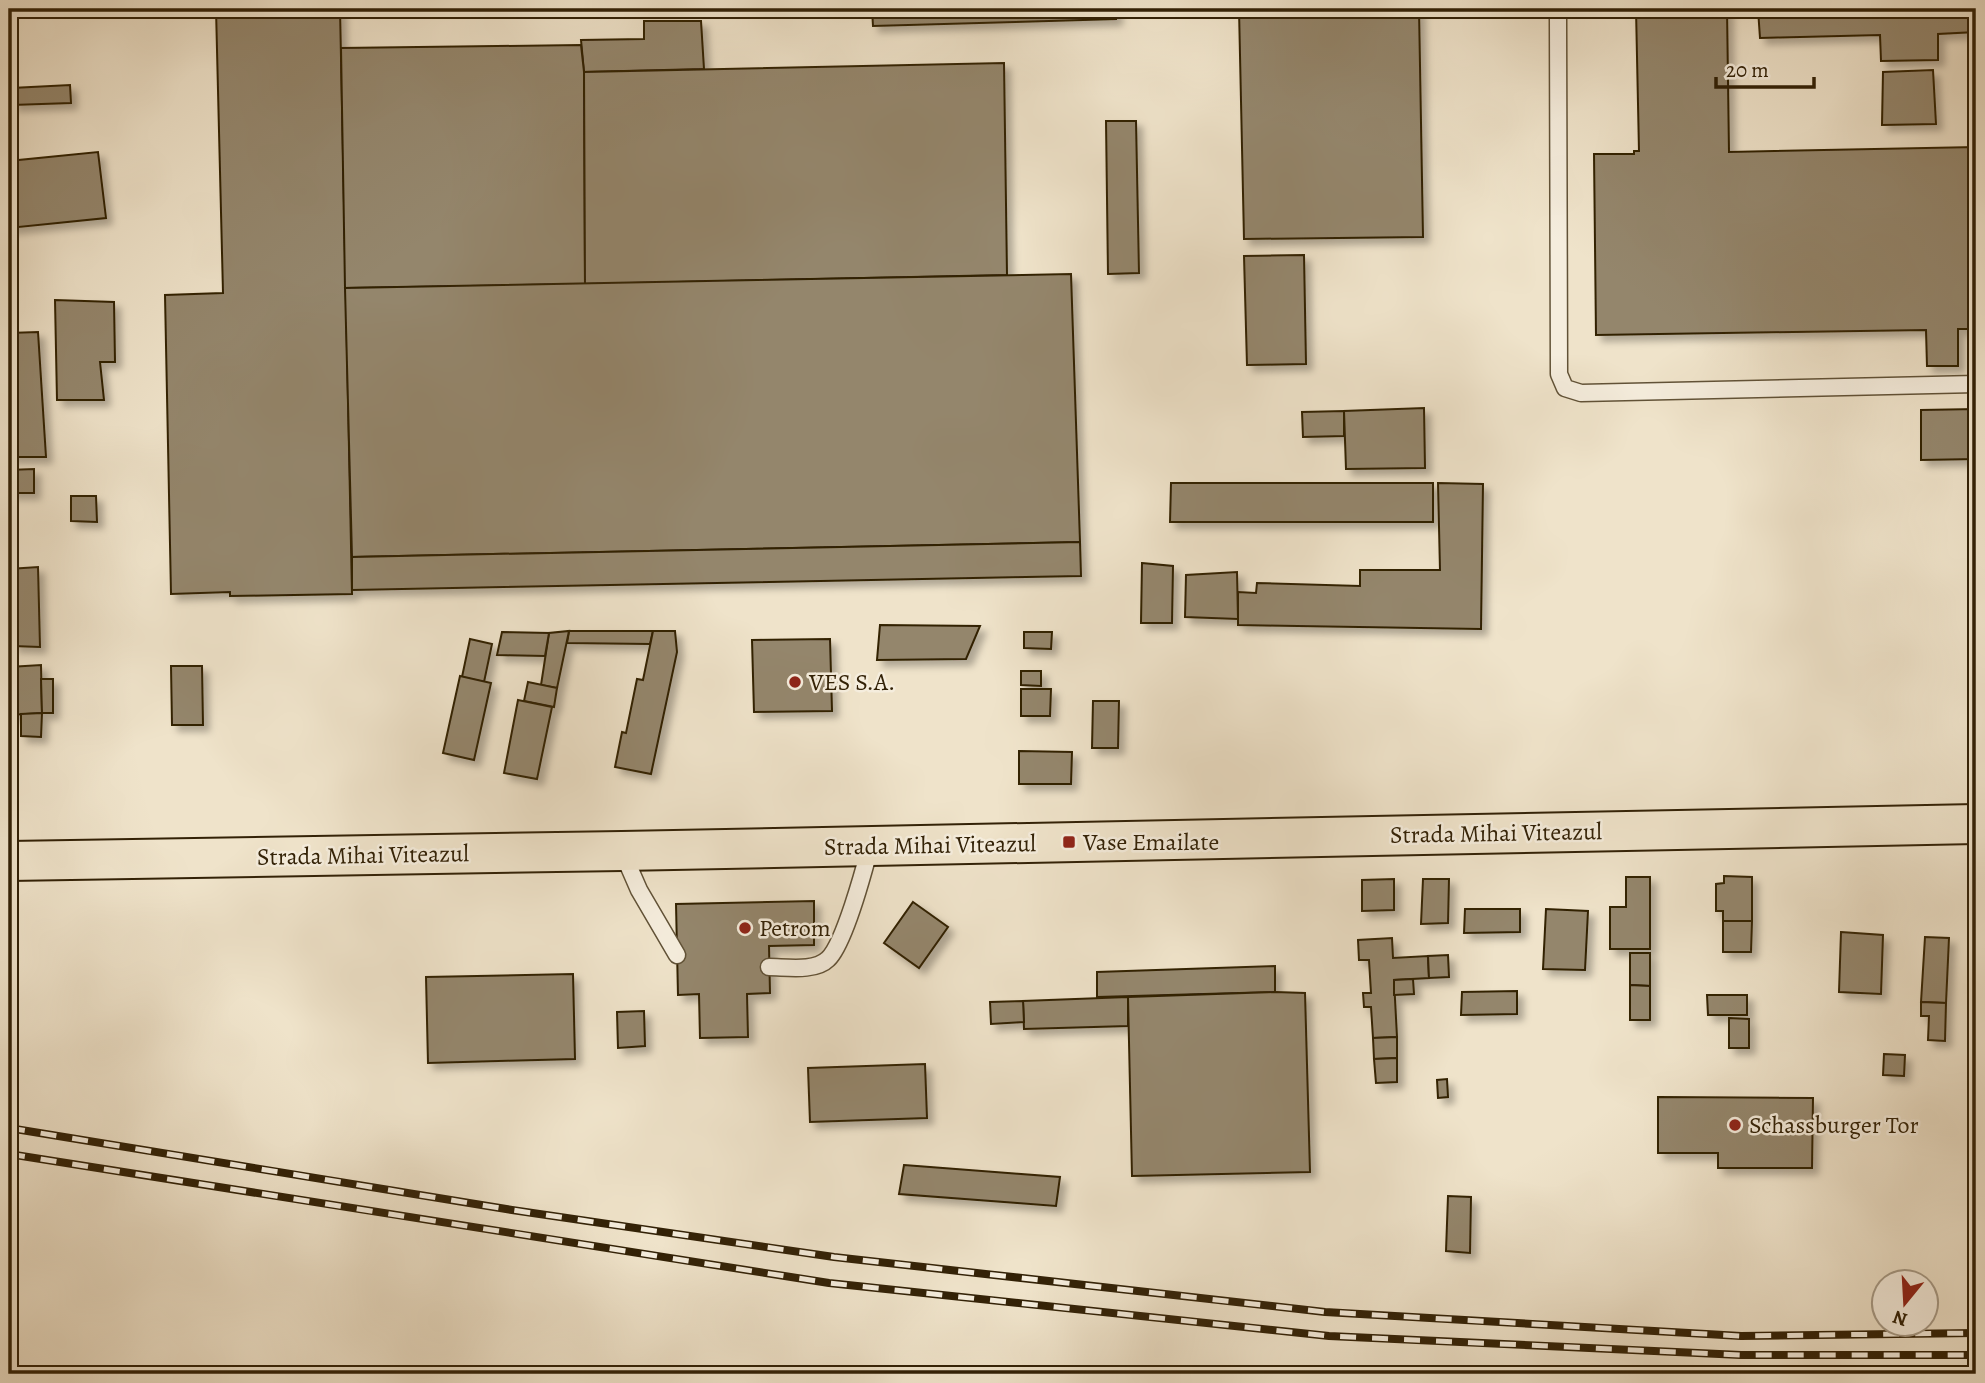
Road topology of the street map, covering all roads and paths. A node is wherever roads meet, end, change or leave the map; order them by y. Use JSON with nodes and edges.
{"nodes":[{"id":1,"x":1558,"y":18,"type":"dead end"},
{"id":2,"x":1976,"y":384,"type":"edge"},
{"id":3,"x":1976,"y":824,"type":"edge"},
{"id":4,"x":870,"y":846,"type":"junction"},
{"id":5,"x":622,"y":851,"type":"junction"},
{"id":6,"x":9,"y":861,"type":"edge"},
{"id":7,"x":677,"y":955,"type":"dead end"},
{"id":8,"x":769,"y":967,"type":"dead end"}],
"edges":[{"from":1,"to":2,"type":"lane"},
{"from":3,"to":4,"type":"highway","name":"Strada Mihai Viteazul"},
{"from":4,"to":5,"type":"highway","name":"Strada Mihai Viteazul"},
{"from":4,"to":8,"type":"lane"},
{"from":5,"to":6,"type":"highway","name":"Strada Mihai Viteazul"},
{"from":5,"to":7,"type":"lane"}]}
